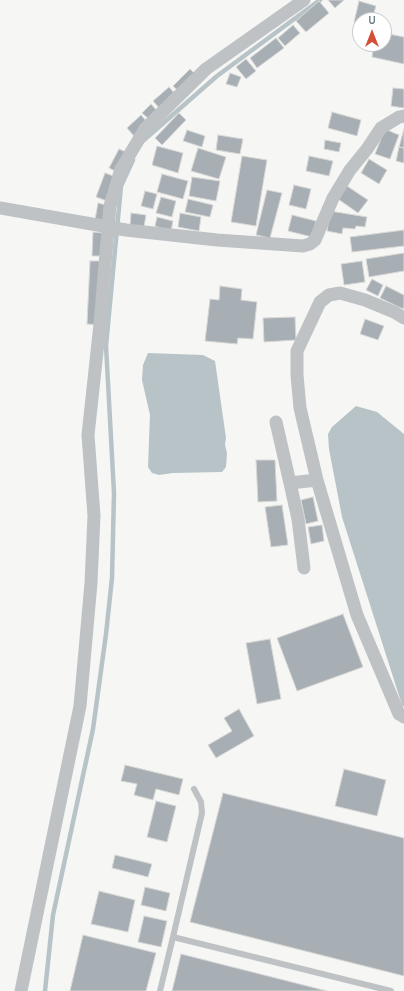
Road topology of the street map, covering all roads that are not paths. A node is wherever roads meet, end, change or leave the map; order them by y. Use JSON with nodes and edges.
{"nodes":[{"id":1,"x":304,"y":0,"type":"edge"},
{"id":2,"x":404,"y":116,"type":"edge"},
{"id":3,"x":0,"y":208,"type":"edge"},
{"id":4,"x":109,"y":228,"type":"junction"},
{"id":5,"x":404,"y":318,"type":"edge"},
{"id":6,"x":276,"y":422,"type":"dead end"},
{"id":7,"x":317,"y":480,"type":"junction"},
{"id":8,"x":290,"y":484,"type":"junction"},
{"id":9,"x":304,"y":568,"type":"dead end"},
{"id":10,"x":404,"y":717,"type":"edge"},
{"id":11,"x":194,"y":789,"type":"dead end"},
{"id":12,"x":173,"y":937,"type":"junction"},
{"id":13,"x":21,"y":991,"type":"edge"},
{"id":14,"x":160,"y":991,"type":"edge"},
{"id":15,"x":391,"y":991,"type":"edge"}],
"edges":[{"from":1,"to":4,"type":"street"},
{"from":2,"to":4,"type":"street"},
{"from":3,"to":4,"type":"street"},
{"from":4,"to":13,"type":"street"},
{"from":5,"to":7,"type":"street"},
{"from":6,"to":8,"type":"street"},
{"from":7,"to":8,"type":"street"},
{"from":7,"to":10,"type":"street"},
{"from":8,"to":9,"type":"street"},
{"from":11,"to":12,"type":"lane"},
{"from":12,"to":14,"type":"lane"},
{"from":12,"to":15,"type":"lane"}]}
